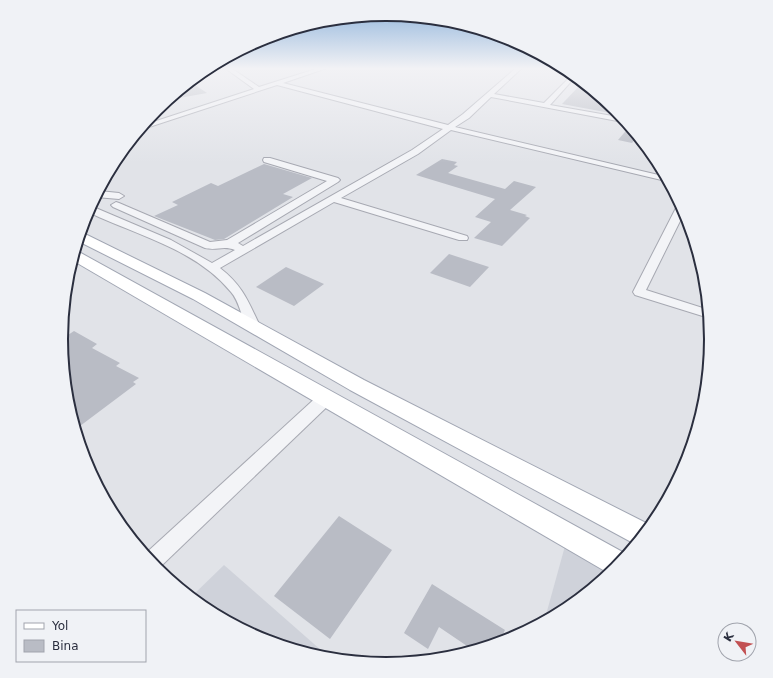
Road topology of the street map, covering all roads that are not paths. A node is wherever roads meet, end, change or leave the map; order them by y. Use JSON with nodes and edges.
{"nodes":[{"id":1,"x":226,"y":100,"type":"edge"},
{"id":2,"x":340,"y":100,"type":"edge"},
{"id":3,"x":484,"y":100,"type":"edge"},
{"id":4,"x":513,"y":100,"type":"edge"},
{"id":5,"x":551,"y":100,"type":"edge"},
{"id":6,"x":545,"y":106,"type":"junction"},
{"id":7,"x":616,"y":119,"type":"edge"},
{"id":8,"x":151,"y":125,"type":"edge"},
{"id":9,"x":450,"y":128,"type":"junction"},
{"id":10,"x":267,"y":160,"type":"dead end"},
{"id":11,"x":661,"y":178,"type":"edge"},
{"id":12,"x":102,"y":196,"type":"edge"},
{"id":13,"x":332,"y":198,"type":"junction"},
{"id":14,"x":95,"y":212,"type":"edge"},
{"id":15,"x":678,"y":213,"type":"edge"},
{"id":16,"x":85,"y":238,"type":"edge"},
{"id":17,"x":463,"y":238,"type":"dead end"},
{"id":18,"x":230,"y":243,"type":"junction"},
{"id":19,"x":244,"y":250,"type":"junction"},
{"id":20,"x":79,"y":258,"type":"edge"},
{"id":21,"x":212,"y":268,"type":"junction"},
{"id":22,"x":703,"y":312,"type":"edge"},
{"id":23,"x":253,"y":326,"type":"junction"},
{"id":24,"x":327,"y":397,"type":"junction"},
{"id":25,"x":639,"y":533,"type":"edge"},
{"id":26,"x":156,"y":558,"type":"edge"},
{"id":27,"x":614,"y":561,"type":"edge"}],
"edges":[{"from":1,"to":8,"type":"street"},
{"from":2,"to":9,"type":"street"},
{"from":3,"to":9,"type":"street"},
{"from":4,"to":6,"type":"street"},
{"from":5,"to":6,"type":"street"},
{"from":6,"to":7,"type":"street"},
{"from":9,"to":11,"type":"street"},
{"from":9,"to":13,"type":"street"},
{"from":10,"to":18,"type":"street"},
{"from":12,"to":18,"type":"street"},
{"from":13,"to":17,"type":"street"},
{"from":13,"to":19,"type":"street"},
{"from":14,"to":21,"type":"street"},
{"from":15,"to":22,"type":"street"},
{"from":16,"to":23,"type":"main road"},
{"from":18,"to":19,"type":"street"},
{"from":19,"to":21,"type":"street"},
{"from":20,"to":24,"type":"main road"},
{"from":21,"to":23,"type":"street"},
{"from":23,"to":25,"type":"main road"},
{"from":24,"to":26,"type":"street"},
{"from":24,"to":27,"type":"main road"}]}
